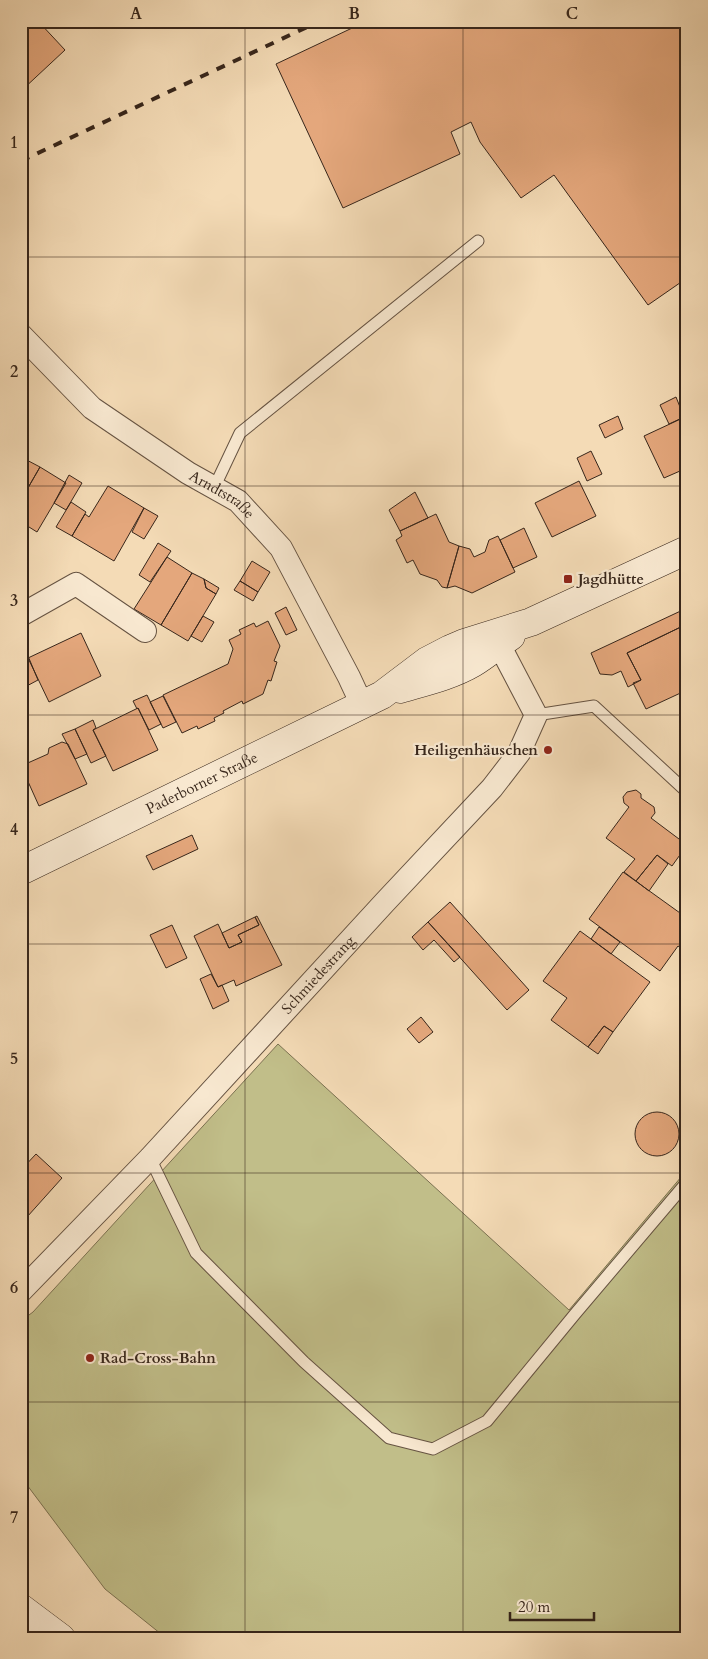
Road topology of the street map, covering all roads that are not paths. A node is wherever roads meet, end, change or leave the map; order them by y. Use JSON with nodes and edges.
{"nodes":[{"id":1,"x":478,"y":241,"type":"dead end"},
{"id":2,"x":21,"y":335,"type":"edge"},
{"id":3,"x":214,"y":488,"type":"junction"},
{"id":4,"x":687,"y":550,"type":"edge"},
{"id":5,"x":21,"y":615,"type":"edge"},
{"id":6,"x":145,"y":631,"type":"dead end"},
{"id":7,"x":496,"y":639,"type":"junction"},
{"id":8,"x":372,"y":700,"type":"junction"},
{"id":9,"x":536,"y":715,"type":"junction"},
{"id":10,"x":687,"y":792,"type":"edge"},
{"id":11,"x":21,"y":870,"type":"edge"},
{"id":12,"x":150,"y":1158,"type":"junction"},
{"id":13,"x":687,"y":1182,"type":"edge"},
{"id":14,"x":21,"y":1292,"type":"edge"},
{"id":15,"x":21,"y":1608,"type":"edge"},
{"id":16,"x":61,"y":1638,"type":"edge"}],
"edges":[{"from":1,"to":3,"type":"lane"},
{"from":2,"to":3,"type":"street","name":"Arndtstraße"},
{"from":3,"to":8,"type":"street","name":"Arndtstraße"},
{"from":4,"to":7,"type":"main road","name":"Paderborner Straße"},
{"from":5,"to":6,"type":"street"},
{"from":7,"to":8,"type":"main road","name":"Paderborner Straße"},
{"from":7,"to":9,"type":"street"},
{"from":8,"to":11,"type":"main road","name":"Paderborner Straße"},
{"from":9,"to":10,"type":"lane"},
{"from":9,"to":12,"type":"street","name":"Schmiedestrang"},
{"from":12,"to":13,"type":"lane"},
{"from":12,"to":14,"type":"street","name":"Schmiedestrang"},
{"from":15,"to":16,"type":"main road"}]}
